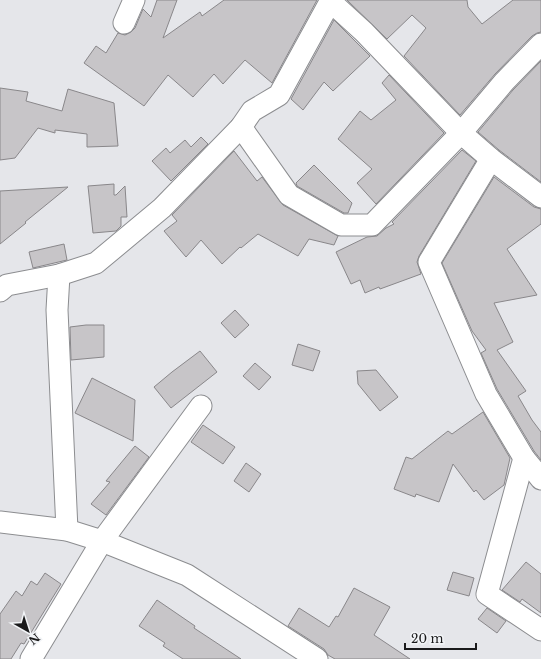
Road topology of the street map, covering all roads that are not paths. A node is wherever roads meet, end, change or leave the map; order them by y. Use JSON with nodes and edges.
{"nodes":[{"id":1,"x":134,"y":0,"type":"edge"},
{"id":2,"x":330,"y":0,"type":"edge"},
{"id":3,"x":124,"y":23,"type":"dead end"},
{"id":4,"x":541,"y":44,"type":"edge"},
{"id":5,"x":242,"y":127,"type":"junction"},
{"id":6,"x":461,"y":133,"type":"junction"},
{"id":7,"x":491,"y":159,"type":"junction"},
{"id":8,"x":541,"y":197,"type":"edge"},
{"id":9,"x":59,"y":275,"type":"junction"},
{"id":10,"x":2,"y":285,"type":"edge"},
{"id":11,"x":201,"y":406,"type":"dead end"},
{"id":12,"x":524,"y":458,"type":"junction"},
{"id":13,"x":541,"y":479,"type":"edge"},
{"id":14,"x":0,"y":522,"type":"edge"},
{"id":15,"x":67,"y":530,"type":"junction"},
{"id":16,"x":102,"y":540,"type":"junction"},
{"id":17,"x":541,"y":630,"type":"edge"},
{"id":18,"x":31,"y":659,"type":"edge"},
{"id":19,"x":317,"y":659,"type":"edge"}],
"edges":[{"from":1,"to":3,"type":"street"},
{"from":2,"to":5,"type":"street"},
{"from":2,"to":6,"type":"street"},
{"from":4,"to":6,"type":"street"},
{"from":5,"to":6,"type":"street"},
{"from":5,"to":9,"type":"street"},
{"from":6,"to":7,"type":"street"},
{"from":7,"to":8,"type":"street"},
{"from":7,"to":12,"type":"street"},
{"from":9,"to":10,"type":"street"},
{"from":9,"to":15,"type":"street"},
{"from":11,"to":16,"type":"street"},
{"from":12,"to":13,"type":"street"},
{"from":12,"to":17,"type":"street"},
{"from":14,"to":15,"type":"street"},
{"from":15,"to":16,"type":"street"},
{"from":16,"to":18,"type":"street"},
{"from":16,"to":19,"type":"street"}]}
